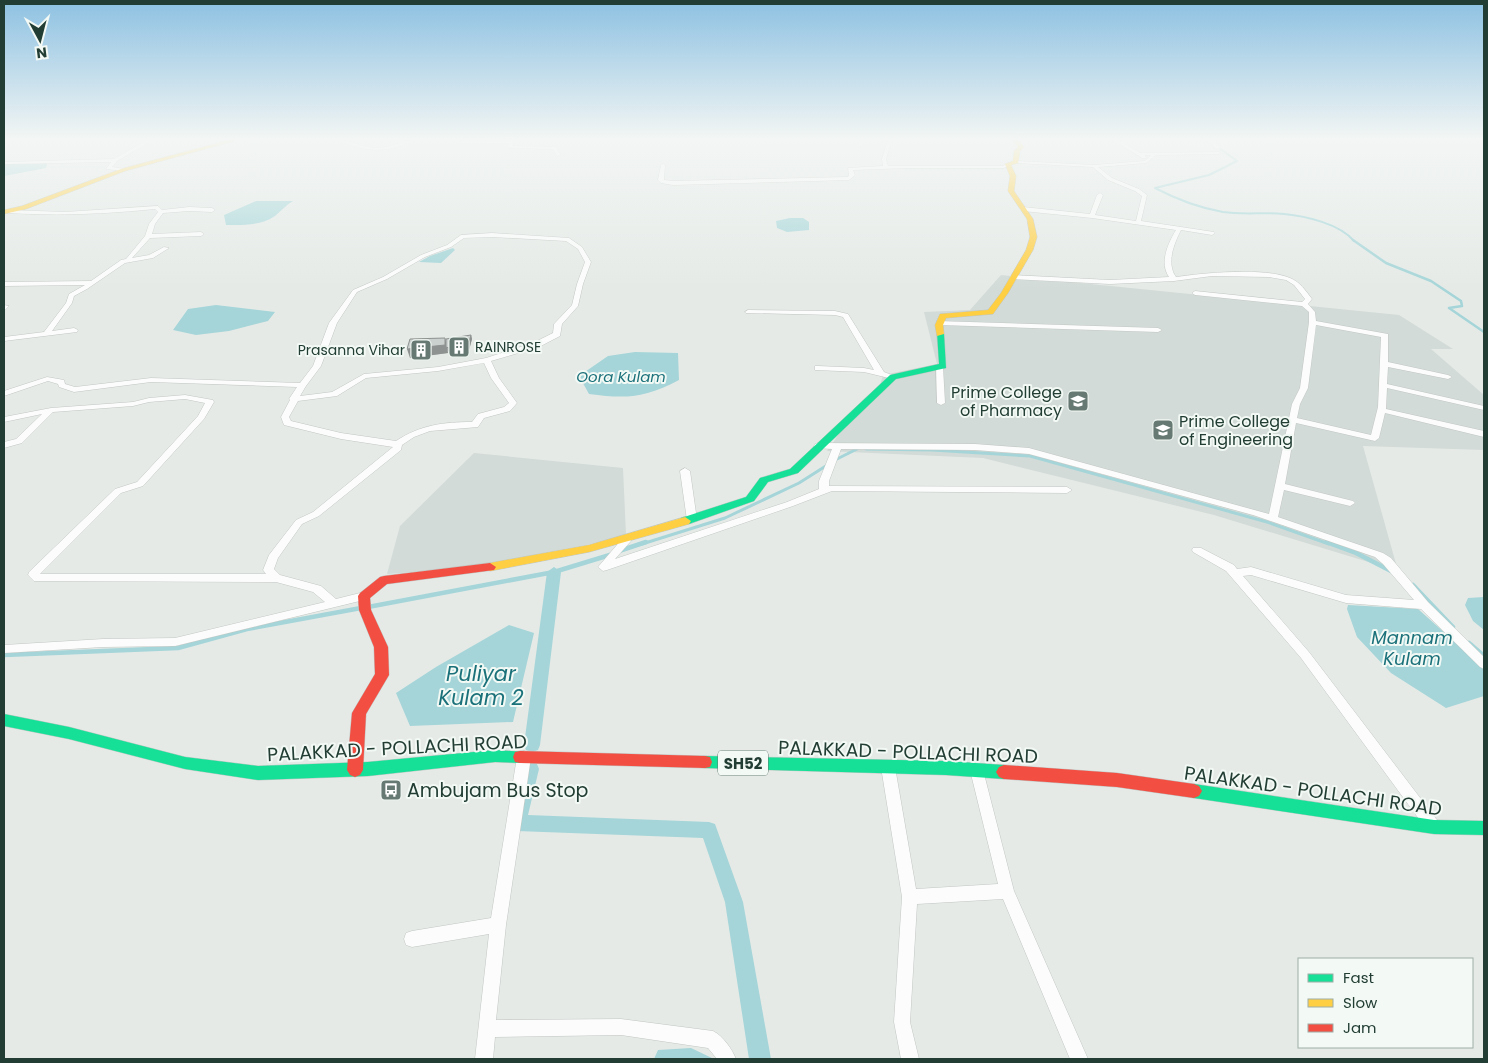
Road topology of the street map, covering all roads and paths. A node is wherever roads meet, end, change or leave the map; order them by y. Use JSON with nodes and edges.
{"nodes":[{"id":1,"x":72,"y":190,"type":"edge"},
{"id":2,"x":1009,"y":190,"type":"edge"},
{"id":3,"x":1136,"y":190,"type":"edge"},
{"id":4,"x":1100,"y":195,"type":"dead end"},
{"id":5,"x":1023,"y":209,"type":"junction"},
{"id":6,"x":212,"y":210,"type":"dead end"},
{"id":7,"x":7,"y":211,"type":"edge"},
{"id":8,"x":161,"y":212,"type":"junction"},
{"id":9,"x":1092,"y":216,"type":"junction"},
{"id":10,"x":1138,"y":223,"type":"junction"},
{"id":11,"x":1179,"y":229,"type":"junction"},
{"id":12,"x":1212,"y":233,"type":"dead end"},
{"id":13,"x":201,"y":234,"type":"dead end"},
{"id":14,"x":148,"y":236,"type":"junction"},
{"id":15,"x":166,"y":248,"type":"dead end"},
{"id":16,"x":129,"y":258,"type":"junction"},
{"id":17,"x":1013,"y":277,"type":"junction"},
{"id":18,"x":1174,"y":279,"type":"junction"},
{"id":19,"x":92,"y":282,"type":"junction"},
{"id":20,"x":4,"y":284,"type":"edge"},
{"id":21,"x":1195,"y":293,"type":"dead end"},
{"id":22,"x":1304,"y":304,"type":"junction"},
{"id":23,"x":748,"y":312,"type":"dead end"},
{"id":24,"x":1313,"y":322,"type":"junction"},
{"id":25,"x":940,"y":323,"type":"junction"},
{"id":26,"x":74,"y":330,"type":"dead end"},
{"id":27,"x":1158,"y":330,"type":"dead end"},
{"id":28,"x":47,"y":333,"type":"junction"},
{"id":29,"x":4,"y":339,"type":"edge"},
{"id":30,"x":487,"y":360,"type":"junction"},
{"id":31,"x":1386,"y":364,"type":"junction"},
{"id":32,"x":939,"y":367,"type":"junction"},
{"id":33,"x":818,"y":368,"type":"dead end"},
{"id":34,"x":880,"y":373,"type":"junction"},
{"id":35,"x":893,"y":377,"type":"junction"},
{"id":36,"x":1448,"y":377,"type":"dead end"},
{"id":37,"x":1383,"y":384,"type":"junction"},
{"id":38,"x":302,"y":385,"type":"junction"},
{"id":39,"x":4,"y":394,"type":"edge"},
{"id":40,"x":294,"y":399,"type":"junction"},
{"id":41,"x":941,"y":404,"type":"dead end"},
{"id":42,"x":1484,"y":408,"type":"edge"},
{"id":43,"x":51,"y":410,"type":"junction"},
{"id":44,"x":1381,"y":410,"type":"junction"},
{"id":45,"x":4,"y":419,"type":"edge"},
{"id":46,"x":1293,"y":420,"type":"junction"},
{"id":47,"x":1484,"y":434,"type":"edge"},
{"id":48,"x":397,"y":444,"type":"junction"},
{"id":49,"x":4,"y":445,"type":"edge"},
{"id":50,"x":838,"y":445,"type":"junction"},
{"id":51,"x":818,"y":446,"type":"junction"},
{"id":52,"x":685,"y":471,"type":"dead end"},
{"id":53,"x":1281,"y":486,"type":"junction"},
{"id":54,"x":824,"y":489,"type":"junction"},
{"id":55,"x":1067,"y":490,"type":"dead end"},
{"id":56,"x":1350,"y":503,"type":"dead end"},
{"id":57,"x":1274,"y":519,"type":"junction"},
{"id":58,"x":692,"y":520,"type":"junction"},
{"id":59,"x":626,"y":541,"type":"junction"},
{"id":60,"x":1197,"y":550,"type":"dead end"},
{"id":61,"x":1235,"y":573,"type":"junction"},
{"id":62,"x":276,"y":578,"type":"junction"},
{"id":63,"x":364,"y":596,"type":"junction"},
{"id":64,"x":334,"y":603,"type":"junction"},
{"id":65,"x":1424,"y":605,"type":"junction"},
{"id":66,"x":4,"y":650,"type":"edge"},
{"id":67,"x":1484,"y":664,"type":"edge"},
{"id":68,"x":4,"y":720,"type":"edge"},
{"id":69,"x":524,"y":757,"type":"junction"},
{"id":70,"x":888,"y":766,"type":"junction"},
{"id":71,"x":355,"y":770,"type":"junction"},
{"id":72,"x":977,"y":770,"type":"junction"},
{"id":73,"x":1434,"y":827,"type":"junction"},
{"id":74,"x":1484,"y":828,"type":"edge"},
{"id":75,"x":1007,"y":891,"type":"junction"},
{"id":76,"x":910,"y":896,"type":"junction"},
{"id":77,"x":498,"y":925,"type":"junction"},
{"id":78,"x":412,"y":939,"type":"dead end"},
{"id":79,"x":488,"y":1029,"type":"junction"},
{"id":80,"x":484,"y":1059,"type":"edge"},
{"id":81,"x":727,"y":1059,"type":"edge"},
{"id":82,"x":910,"y":1059,"type":"edge"},
{"id":83,"x":1078,"y":1059,"type":"edge"}],
"edges":[{"from":1,"to":7,"type":"street"},
{"from":2,"to":5,"type":"street"},
{"from":3,"to":10,"type":"street"},
{"from":4,"to":9,"type":"street"},
{"from":5,"to":9,"type":"street"},
{"from":5,"to":17,"type":"street"},
{"from":6,"to":8,"type":"street"},
{"from":7,"to":8,"type":"street"},
{"from":8,"to":14,"type":"street"},
{"from":9,"to":10,"type":"street"},
{"from":10,"to":11,"type":"street"},
{"from":11,"to":12,"type":"street"},
{"from":11,"to":18,"type":"street"},
{"from":13,"to":14,"type":"street"},
{"from":14,"to":16,"type":"street"},
{"from":15,"to":16,"type":"street"},
{"from":16,"to":19,"type":"street"},
{"from":17,"to":18,"type":"street"},
{"from":17,"to":25,"type":"street"},
{"from":18,"to":22,"type":"street"},
{"from":19,"to":20,"type":"street"},
{"from":19,"to":28,"type":"street"},
{"from":21,"to":22,"type":"street"},
{"from":22,"to":24,"type":"street"},
{"from":23,"to":34,"type":"street"},
{"from":24,"to":31,"type":"street"},
{"from":24,"to":46,"type":"street"},
{"from":25,"to":27,"type":"street"},
{"from":25,"to":32,"type":"street"},
{"from":26,"to":28,"type":"street"},
{"from":28,"to":29,"type":"street"},
{"from":30,"to":38,"type":"street"},
{"from":30,"to":40,"type":"street"},
{"from":30,"to":48,"type":"street"},
{"from":31,"to":36,"type":"street"},
{"from":31,"to":37,"type":"street"},
{"from":32,"to":35,"type":"street"},
{"from":32,"to":41,"type":"street"},
{"from":33,"to":34,"type":"street"},
{"from":34,"to":35,"type":"street"},
{"from":35,"to":51,"type":"street"},
{"from":37,"to":42,"type":"street"},
{"from":37,"to":44,"type":"street"},
{"from":38,"to":39,"type":"street"},
{"from":38,"to":40,"type":"street"},
{"from":40,"to":48,"type":"street"},
{"from":43,"to":45,"type":"street"},
{"from":43,"to":49,"type":"street"},
{"from":43,"to":62,"type":"street"},
{"from":44,"to":46,"type":"street"},
{"from":44,"to":47,"type":"street"},
{"from":46,"to":53,"type":"street"},
{"from":48,"to":62,"type":"street"},
{"from":50,"to":51,"type":"street"},
{"from":50,"to":54,"type":"street"},
{"from":50,"to":57,"type":"street"},
{"from":51,"to":58,"type":"street"},
{"from":52,"to":58,"type":"street"},
{"from":53,"to":56,"type":"street"},
{"from":53,"to":57,"type":"street"},
{"from":54,"to":55,"type":"street"},
{"from":54,"to":59,"type":"street"},
{"from":57,"to":65,"type":"street"},
{"from":58,"to":59,"type":"street"},
{"from":59,"to":63,"type":"street"},
{"from":60,"to":61,"type":"street"},
{"from":61,"to":65,"type":"street"},
{"from":61,"to":73,"type":"street"},
{"from":62,"to":64,"type":"street"},
{"from":63,"to":64,"type":"street"},
{"from":63,"to":71,"type":"street"},
{"from":64,"to":66,"type":"street"},
{"from":65,"to":67,"type":"street"},
{"from":68,"to":71,"type":"street","name":"PALAKKAD - POLLACHI ROAD","number":"SH52"},
{"from":69,"to":70,"type":"street","name":"PALAKKAD - POLLACHI ROAD","number":"SH52"},
{"from":69,"to":71,"type":"street","name":"PALAKKAD - POLLACHI ROAD","number":"SH52"},
{"from":69,"to":77,"type":"street"},
{"from":70,"to":72,"type":"street","name":"PALAKKAD - POLLACHI ROAD","number":"SH52"},
{"from":70,"to":76,"type":"street"},
{"from":72,"to":73,"type":"street","name":"PALAKKAD - POLLACHI ROAD","number":"SH52"},
{"from":72,"to":75,"type":"street"},
{"from":73,"to":74,"type":"street","name":"PALAKKAD - POLLACHI ROAD","number":"SH52"},
{"from":75,"to":76,"type":"street"},
{"from":75,"to":83,"type":"street"},
{"from":76,"to":82,"type":"street"},
{"from":77,"to":78,"type":"street"},
{"from":77,"to":79,"type":"street"},
{"from":79,"to":80,"type":"street"},
{"from":79,"to":81,"type":"street"}]}
